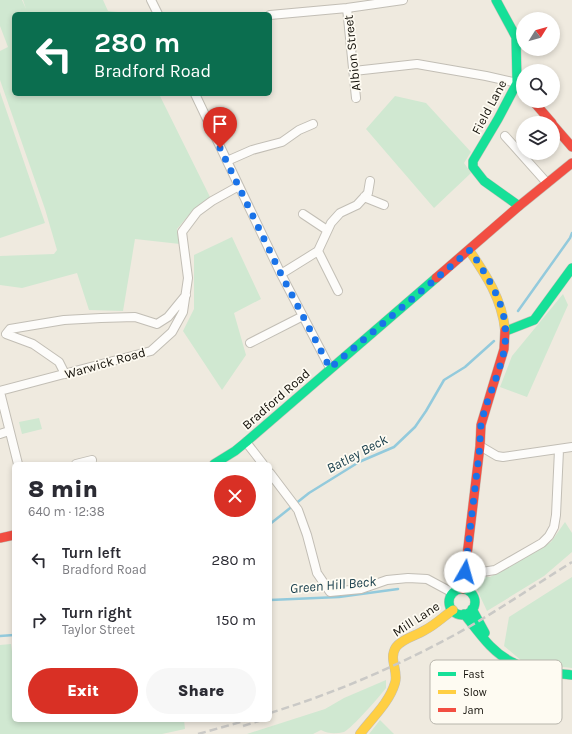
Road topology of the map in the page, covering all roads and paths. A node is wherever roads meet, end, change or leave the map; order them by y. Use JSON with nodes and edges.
{"nodes":[{"id":1,"x":151,"y":0,"type":"edge"},
{"id":2,"x":403,"y":0,"type":"edge"},
{"id":3,"x":496,"y":0,"type":"edge"},
{"id":4,"x":347,"y":8,"type":"junction"},
{"id":5,"x":157,"y":12,"type":"edge"},
{"id":6,"x":272,"y":15,"type":"edge"},
{"id":7,"x":518,"y":64,"type":"edge"},
{"id":8,"x":354,"y":71,"type":"junction"},
{"id":9,"x":516,"y":86,"type":"edge"},
{"id":10,"x":516,"y":93,"type":"edge"},
{"id":11,"x":196,"y":96,"type":"edge"},
{"id":12,"x":356,"y":98,"type":"dead end"},
{"id":13,"x":539,"y":108,"type":"edge"},
{"id":14,"x":545,"y":116,"type":"edge"},
{"id":15,"x":313,"y":124,"type":"dead end"},
{"id":16,"x":560,"y":133,"type":"edge"},
{"id":17,"x":505,"y":136,"type":"dead end"},
{"id":18,"x":572,"y":147,"type":"edge"},
{"id":19,"x":226,"y":161,"type":"junction"},
{"id":20,"x":572,"y":163,"type":"edge"},
{"id":21,"x":370,"y":181,"type":"dead end"},
{"id":22,"x":547,"y":183,"type":"junction"},
{"id":23,"x":238,"y":186,"type":"junction"},
{"id":24,"x":364,"y":197,"type":"junction"},
{"id":25,"x":384,"y":205,"type":"dead end"},
{"id":26,"x":519,"y":206,"type":"junction"},
{"id":27,"x":303,"y":214,"type":"dead end"},
{"id":28,"x":327,"y":230,"type":"junction"},
{"id":29,"x":470,"y":250,"type":"junction"},
{"id":30,"x":318,"y":251,"type":"junction"},
{"id":31,"x":572,"y":268,"type":"edge"},
{"id":32,"x":281,"y":274,"type":"junction"},
{"id":33,"x":338,"y":291,"type":"dead end"},
{"id":34,"x":186,"y":294,"type":"junction"},
{"id":35,"x":303,"y":316,"type":"junction"},
{"id":36,"x":506,"y":331,"type":"junction"},
{"id":37,"x":250,"y":343,"type":"dead end"},
{"id":38,"x":330,"y":368,"type":"junction"},
{"id":39,"x":65,"y":374,"type":"junction"},
{"id":40,"x":0,"y":392,"type":"edge"},
{"id":41,"x":10,"y":431,"type":"junction"},
{"id":42,"x":0,"y":434,"type":"edge"},
{"id":43,"x":246,"y":442,"type":"junction"},
{"id":44,"x":480,"y":446,"type":"junction"},
{"id":45,"x":572,"y":447,"type":"edge"},
{"id":46,"x":559,"y":450,"type":"junction"},
{"id":47,"x":92,"y":460,"type":"dead end"},
{"id":48,"x":18,"y":462,"type":"edge"},
{"id":49,"x":84,"y":462,"type":"edge"},
{"id":50,"x":217,"y":462,"type":"edge"},
{"id":51,"x":261,"y":462,"type":"edge"},
{"id":52,"x":272,"y":476,"type":"edge"},
{"id":53,"x":12,"y":535,"type":"edge"},
{"id":54,"x":0,"y":538,"type":"edge"},
{"id":55,"x":465,"y":572,"type":"junction"},
{"id":56,"x":463,"y":589,"type":"junction"},
{"id":57,"x":453,"y":593,"type":"junction"},
{"id":58,"x":453,"y":610,"type":"junction"},
{"id":59,"x":468,"y":612,"type":"junction"},
{"id":60,"x":509,"y":660,"type":"edge"},
{"id":61,"x":562,"y":674,"type":"edge"},
{"id":62,"x":572,"y":675,"type":"edge"},
{"id":63,"x":360,"y":734,"type":"edge"}],
"edges":[{"from":1,"to":5,"type":"street"},
{"from":2,"to":4,"type":"street"},
{"from":3,"to":7,"type":"main road","name":"Field Lane"},
{"from":4,"to":6,"type":"street"},
{"from":4,"to":8,"type":"street","name":"Albion Street"},
{"from":8,"to":9,"type":"street"},
{"from":8,"to":12,"type":"street","name":"Albion Street"},
{"from":10,"to":26,"type":"main road","name":"Field Lane"},
{"from":11,"to":19,"type":"street"},
{"from":13,"to":14,"type":"main road"},
{"from":15,"to":19,"type":"street"},
{"from":16,"to":18,"type":"main road"},
{"from":17,"to":22,"type":"street"},
{"from":19,"to":23,"type":"street"},
{"from":20,"to":22,"type":"main road","name":"Bradford Road"},
{"from":21,"to":24,"type":"street"},
{"from":22,"to":26,"type":"main road","name":"Bradford Road"},
{"from":23,"to":32,"type":"street"},
{"from":23,"to":34,"type":"street","name":"Warwick Road"},
{"from":24,"to":25,"type":"street"},
{"from":24,"to":28,"type":"street"},
{"from":26,"to":29,"type":"main road","name":"Bradford Road"},
{"from":27,"to":28,"type":"street"},
{"from":28,"to":30,"type":"street"},
{"from":29,"to":36,"type":"main road"},
{"from":29,"to":38,"type":"main road","name":"Bradford Road"},
{"from":30,"to":32,"type":"street"},
{"from":30,"to":33,"type":"street"},
{"from":31,"to":36,"type":"main road"},
{"from":32,"to":35,"type":"street"},
{"from":34,"to":39,"type":"street","name":"Warwick Road"},
{"from":34,"to":39,"type":"street"},
{"from":35,"to":37,"type":"street"},
{"from":35,"to":38,"type":"street"},
{"from":36,"to":44,"type":"main road"},
{"from":38,"to":43,"type":"main road","name":"Bradford Road"},
{"from":39,"to":40,"type":"street","name":"Warwick Road"},
{"from":40,"to":41,"type":"street"},
{"from":41,"to":42,"type":"street"},
{"from":41,"to":48,"type":"street"},
{"from":43,"to":50,"type":"main road","name":"Bradford Road"},
{"from":43,"to":51,"type":"street"},
{"from":44,"to":46,"type":"street"},
{"from":44,"to":55,"type":"main road"},
{"from":45,"to":46,"type":"street"},
{"from":46,"to":55,"type":"street"},
{"from":47,"to":49,"type":"street"},
{"from":52,"to":57,"type":"street"},
{"from":53,"to":54,"type":"main road"},
{"from":55,"to":56,"type":"main road"},
{"from":56,"to":57,"type":"main road"},
{"from":56,"to":59,"type":"main road"},
{"from":57,"to":58,"type":"main road"},
{"from":58,"to":59,"type":"main road"},
{"from":58,"to":63,"type":"main road","name":"Mill Lane"},
{"from":59,"to":60,"type":"main road"},
{"from":61,"to":62,"type":"main road"}]}
